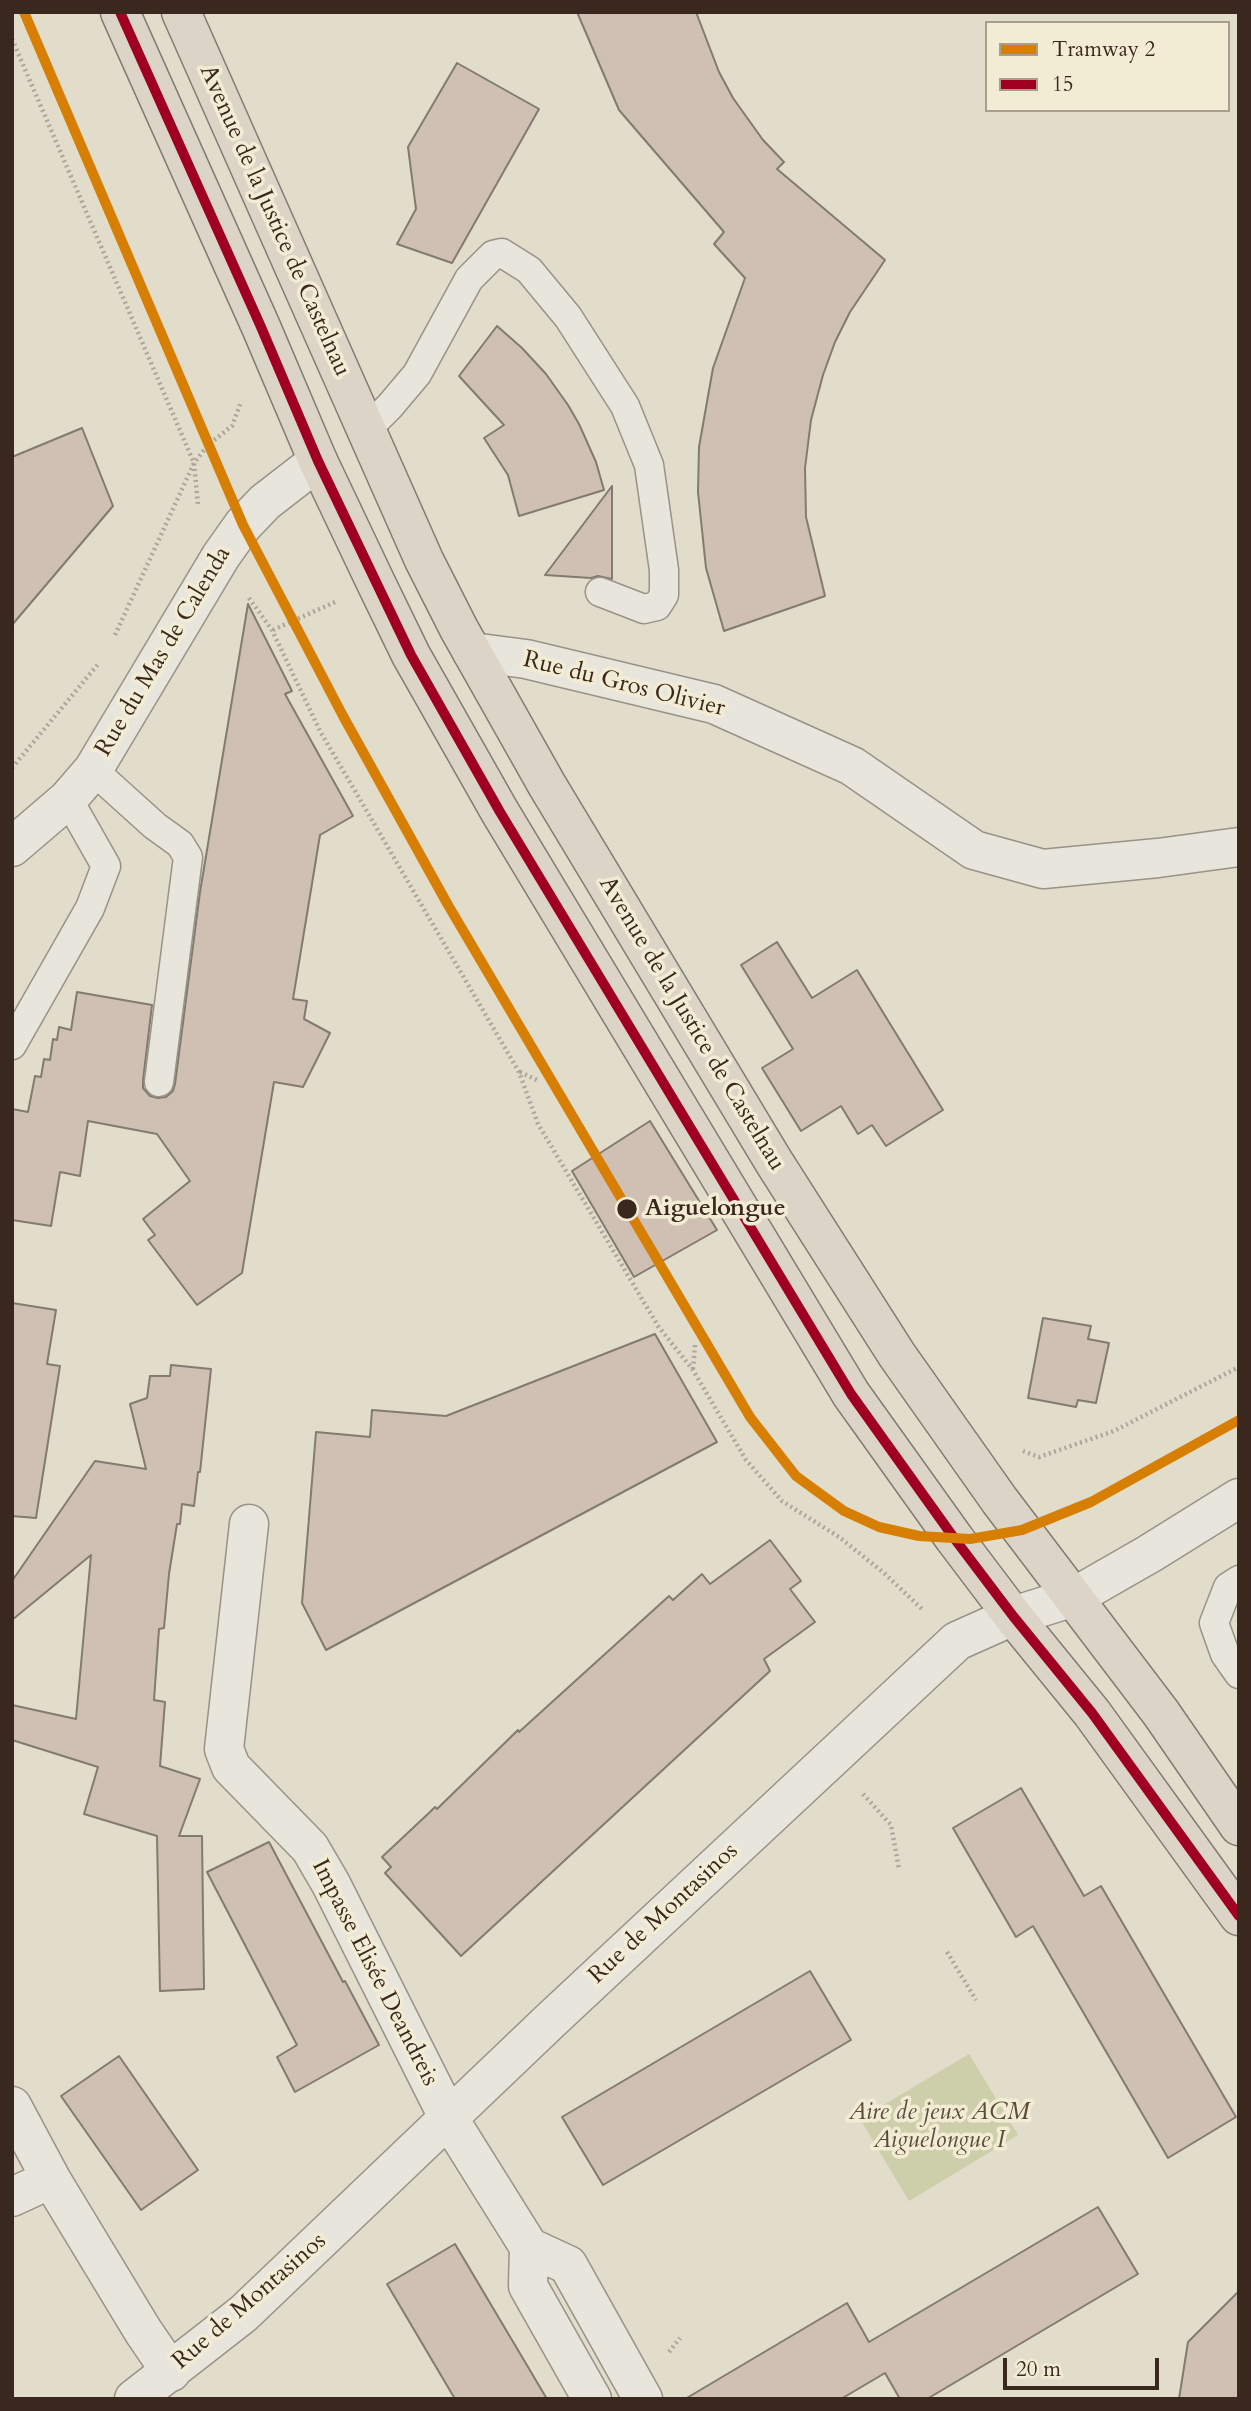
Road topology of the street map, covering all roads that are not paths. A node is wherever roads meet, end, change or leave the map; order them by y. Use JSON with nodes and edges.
{"nodes":[{"id":1,"x":120,"y":12,"type":"edge"},
{"id":2,"x":181,"y":12,"type":"edge"},
{"id":3,"x":366,"y":430,"type":"junction"},
{"id":4,"x":318,"y":461,"type":"junction"},
{"id":5,"x":600,"y":592,"type":"dead end"},
{"id":6,"x":472,"y":652,"type":"junction"},
{"id":7,"x":93,"y":770,"type":"junction"},
{"id":8,"x":68,"y":799,"type":"junction"},
{"id":9,"x":12,"y":847,"type":"edge"},
{"id":10,"x":1239,"y":847,"type":"edge"},
{"id":11,"x":12,"y":1045,"type":"edge"},
{"id":12,"x":159,"y":1082,"type":"dead end"},
{"id":13,"x":1239,"y":1498,"type":"edge"},
{"id":14,"x":249,"y":1524,"type":"dead end"},
{"id":15,"x":1239,"y":1580,"type":"edge"},
{"id":16,"x":1074,"y":1597,"type":"junction"},
{"id":17,"x":1013,"y":1616,"type":"junction"},
{"id":18,"x":1239,"y":1674,"type":"edge"},
{"id":19,"x":1239,"y":1826,"type":"edge"},
{"id":20,"x":1239,"y":1916,"type":"edge"},
{"id":21,"x":12,"y":2106,"type":"edge"},
{"id":22,"x":449,"y":2119,"type":"junction"},
{"id":23,"x":51,"y":2179,"type":"junction"},
{"id":24,"x":12,"y":2197,"type":"edge"},
{"id":25,"x":529,"y":2248,"type":"junction"},
{"id":26,"x":171,"y":2372,"type":"junction"},
{"id":27,"x":134,"y":2399,"type":"edge"},
{"id":28,"x":592,"y":2399,"type":"edge"},
{"id":29,"x":643,"y":2399,"type":"edge"}],
"edges":[{"from":1,"to":4,"type":"main road"},
{"from":2,"to":3,"type":"main road","name":"Avenue de la Justice de Castelnau"},
{"from":3,"to":4,"type":"main road"},
{"from":3,"to":5,"type":"lane"},
{"from":3,"to":6,"type":"main road","name":"Avenue de la Justice de Castelnau"},
{"from":4,"to":7,"type":"street","name":"Rue du Mas de Calenda"},
{"from":4,"to":17,"type":"main road"},
{"from":6,"to":10,"type":"street","name":"Rue du Gros Olivier"},
{"from":6,"to":16,"type":"main road","name":"Avenue de la Justice de Castelnau"},
{"from":7,"to":8,"type":"street","name":"Rue du Mas de Calenda"},
{"from":7,"to":12,"type":"lane"},
{"from":8,"to":9,"type":"street","name":"Rue du Mas de Calenda"},
{"from":8,"to":11,"type":"lane"},
{"from":13,"to":16,"type":"street","name":"Rue de Montasinos"},
{"from":14,"to":22,"type":"street","name":"Impasse Elisée Deandreis"},
{"from":15,"to":18,"type":"lane"},
{"from":16,"to":17,"type":"street","name":"Rue de Montasinos"},
{"from":16,"to":19,"type":"main road","name":"Avenue de la Justice de Castelnau"},
{"from":17,"to":20,"type":"main road"},
{"from":17,"to":22,"type":"street","name":"Rue de Montasinos"},
{"from":21,"to":23,"type":"street"},
{"from":22,"to":25,"type":"street","name":"Impasse Elisée Deandreis"},
{"from":22,"to":26,"type":"street","name":"Rue de Montasinos"},
{"from":23,"to":24,"type":"street"},
{"from":23,"to":26,"type":"street"},
{"from":25,"to":28,"type":"street"},
{"from":25,"to":29,"type":"street"},
{"from":26,"to":27,"type":"street","name":"Rue de Montasinos"}]}
